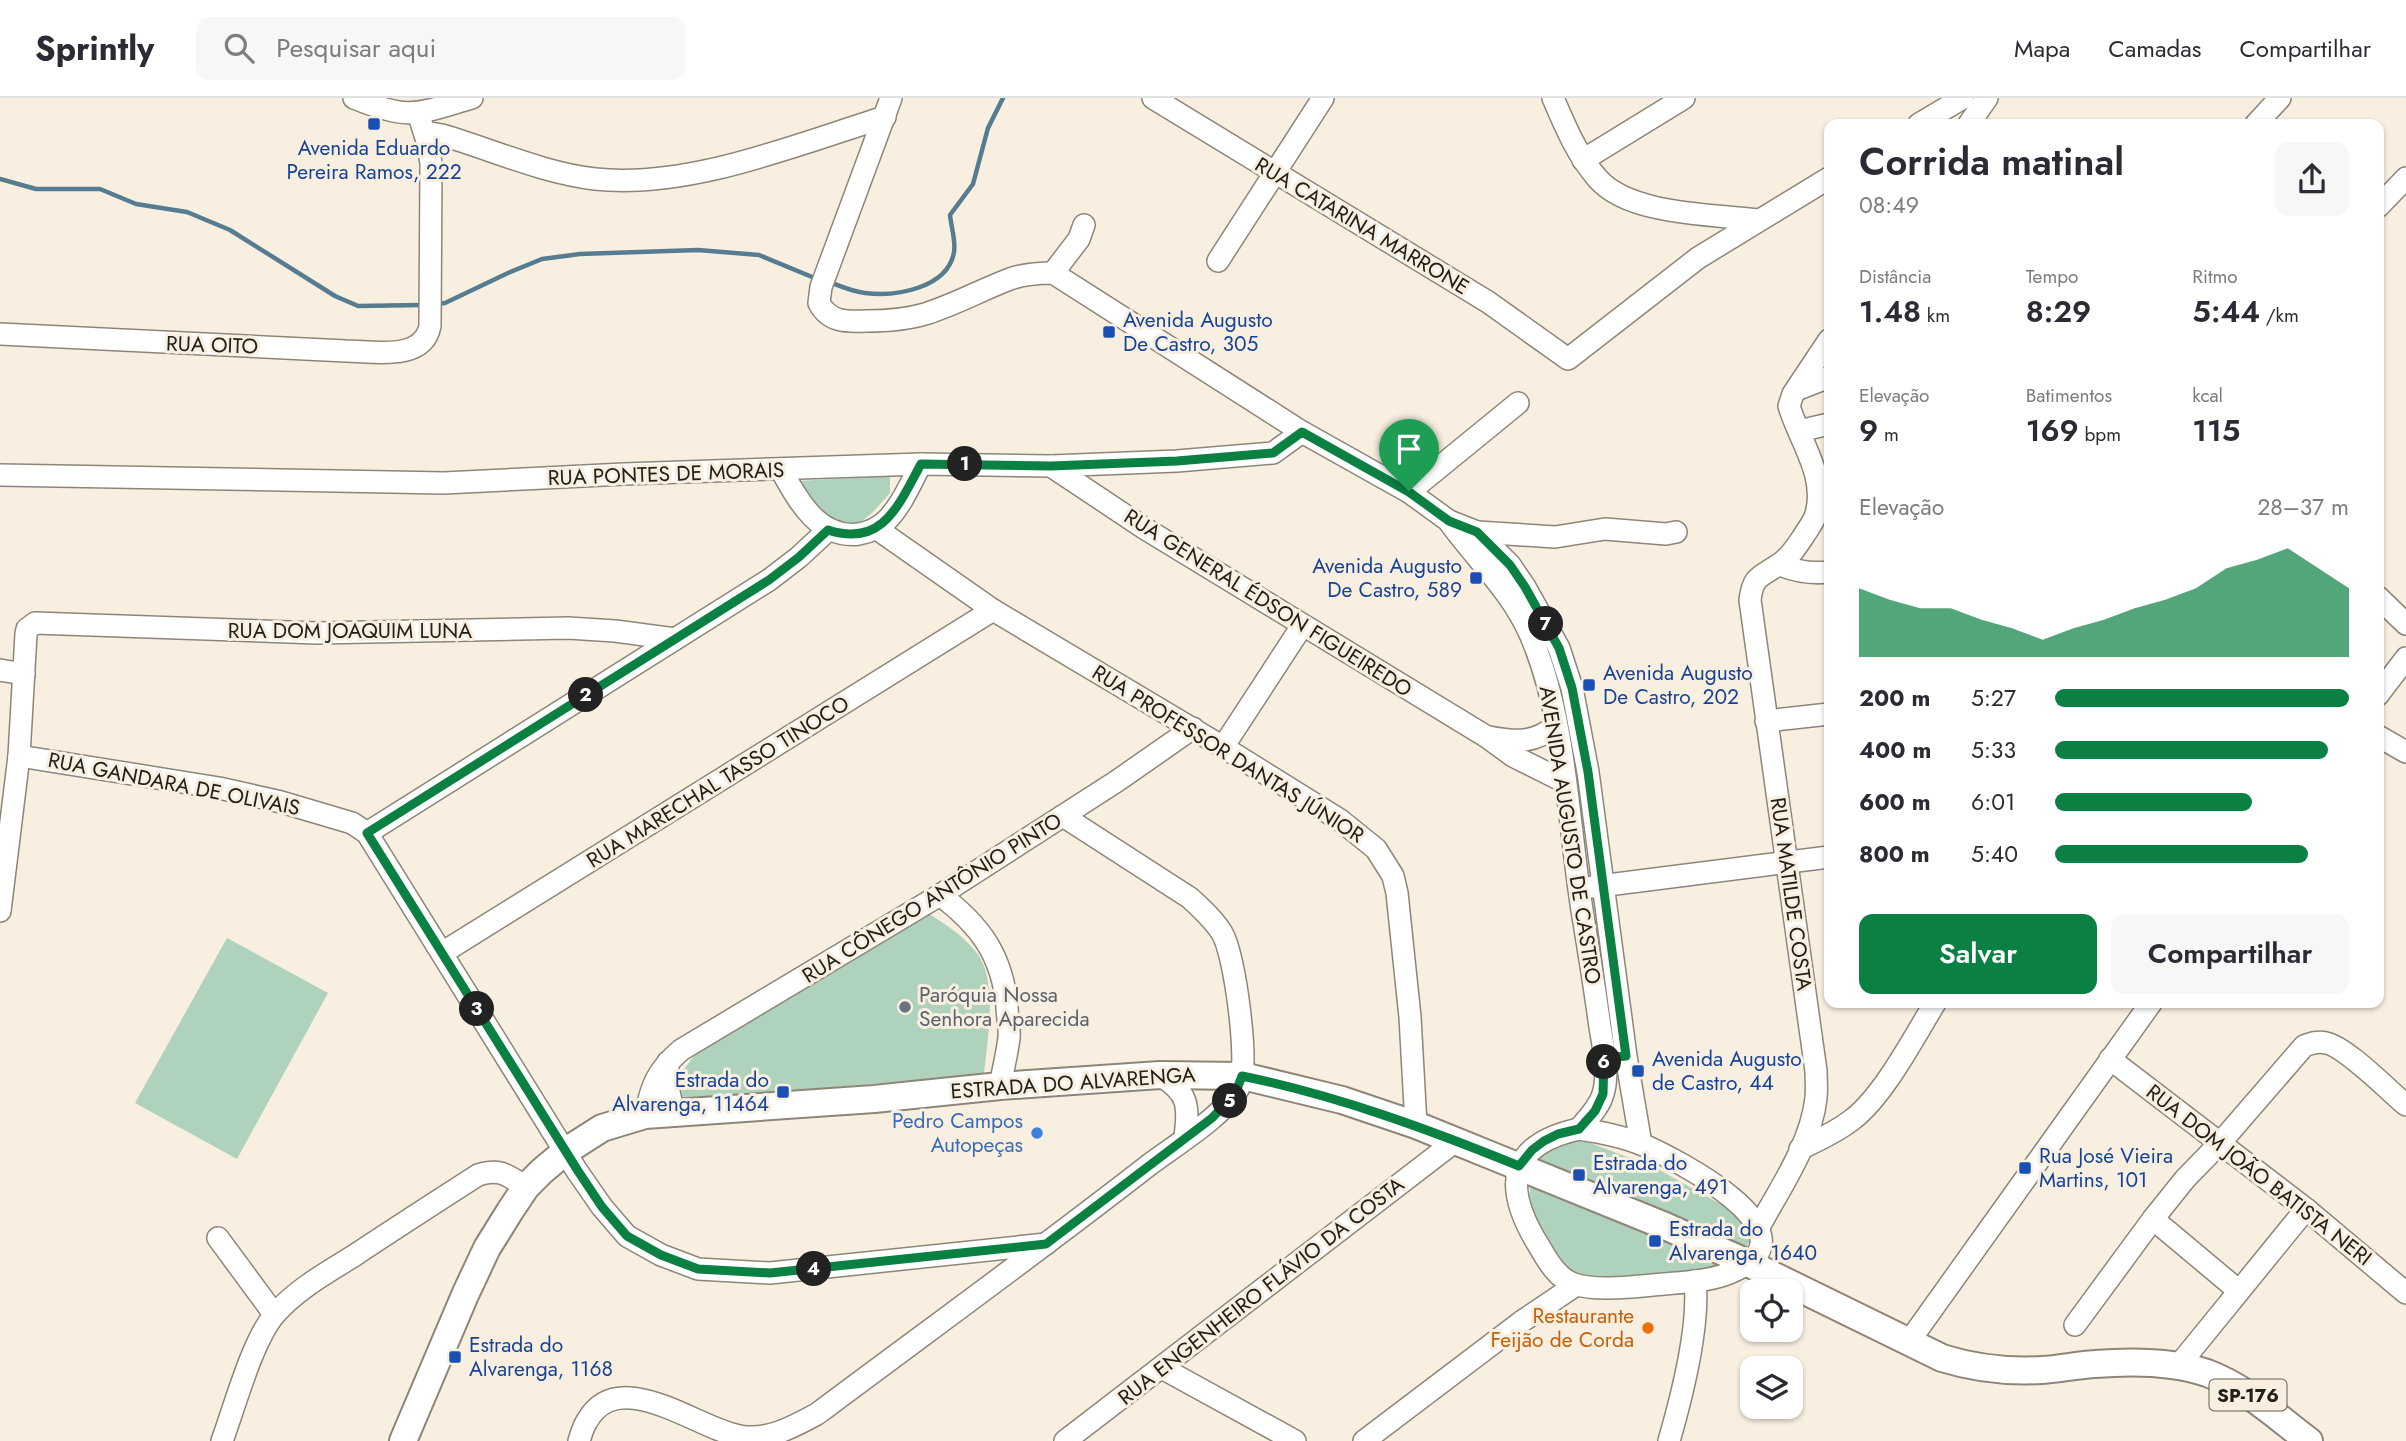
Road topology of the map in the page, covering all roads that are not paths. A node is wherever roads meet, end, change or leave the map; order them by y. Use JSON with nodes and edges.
{"nodes":[{"id":1,"x":354,"y":98,"type":"edge"},
{"id":2,"x":472,"y":98,"type":"edge"},
{"id":3,"x":1323,"y":98,"type":"edge"},
{"id":4,"x":1553,"y":98,"type":"edge"},
{"id":5,"x":1684,"y":98,"type":"edge"},
{"id":6,"x":1963,"y":98,"type":"edge"},
{"id":7,"x":1987,"y":98,"type":"edge"},
{"id":8,"x":2280,"y":98,"type":"edge"},
{"id":9,"x":1156,"y":99,"type":"edge"},
{"id":10,"x":888,"y":108,"type":"edge"},
{"id":11,"x":1927,"y":119,"type":"edge"},
{"id":12,"x":1972,"y":119,"type":"edge"},
{"id":13,"x":2261,"y":119,"type":"edge"},
{"id":14,"x":421,"y":123,"type":"junction"},
{"id":15,"x":1583,"y":160,"type":"junction"},
{"id":16,"x":1275,"y":174,"type":"junction"},
{"id":17,"x":2406,"y":178,"type":"edge"},
{"id":18,"x":1824,"y":181,"type":"edge"},
{"id":19,"x":2384,"y":201,"type":"edge"},
{"id":20,"x":1758,"y":220,"type":"junction"},
{"id":21,"x":1084,"y":225,"type":"dead end"},
{"id":22,"x":1218,"y":261,"type":"dead end"},
{"id":23,"x":1053,"y":273,"type":"junction"},
{"id":24,"x":0,"y":334,"type":"edge"},
{"id":25,"x":1824,"y":348,"type":"edge"},
{"id":26,"x":1824,"y":380,"type":"edge"},
{"id":27,"x":1792,"y":398,"type":"junction"},
{"id":28,"x":1518,"y":403,"type":"dead end"},
{"id":29,"x":1824,"y":425,"type":"edge"},
{"id":30,"x":1799,"y":431,"type":"junction"},
{"id":31,"x":1302,"y":432,"type":"junction"},
{"id":32,"x":921,"y":464,"type":"junction"},
{"id":33,"x":1051,"y":466,"type":"junction"},
{"id":34,"x":780,"y":470,"type":"junction"},
{"id":35,"x":0,"y":475,"type":"edge"},
{"id":36,"x":1409,"y":492,"type":"junction"},
{"id":37,"x":1449,"y":521,"type":"junction"},
{"id":38,"x":877,"y":529,"type":"junction"},
{"id":39,"x":828,"y":530,"type":"junction"},
{"id":40,"x":1477,"y":532,"type":"junction"},
{"id":41,"x":1676,"y":532,"type":"dead end"},
{"id":42,"x":1780,"y":565,"type":"junction"},
{"id":43,"x":1824,"y":573,"type":"edge"},
{"id":44,"x":2384,"y":603,"type":"edge"},
{"id":45,"x":993,"y":610,"type":"junction"},
{"id":46,"x":2406,"y":624,"type":"edge"},
{"id":47,"x":1302,"y":625,"type":"junction"},
{"id":48,"x":675,"y":639,"type":"junction"},
{"id":49,"x":2406,"y":658,"type":"edge"},
{"id":50,"x":0,"y":670,"type":"edge"},
{"id":51,"x":24,"y":674,"type":"junction"},
{"id":52,"x":2384,"y":687,"type":"edge"},
{"id":53,"x":1824,"y":715,"type":"edge"},
{"id":54,"x":1766,"y":722,"type":"junction"},
{"id":55,"x":1556,"y":725,"type":"junction"},
{"id":56,"x":1193,"y":728,"type":"junction"},
{"id":57,"x":1487,"y":737,"type":"junction"},
{"id":58,"x":2384,"y":739,"type":"edge"},
{"id":59,"x":1223,"y":747,"type":"junction"},
{"id":60,"x":2406,"y":752,"type":"edge"},
{"id":61,"x":19,"y":756,"type":"junction"},
{"id":62,"x":1565,"y":782,"type":"junction"},
{"id":63,"x":1063,"y":816,"type":"junction"},
{"id":64,"x":367,"y":833,"type":"junction"},
{"id":65,"x":1824,"y":857,"type":"edge"},
{"id":66,"x":1786,"y":861,"type":"junction"},
{"id":67,"x":1604,"y":885,"type":"junction"},
{"id":68,"x":1579,"y":889,"type":"junction"},
{"id":69,"x":940,"y":895,"type":"junction"},
{"id":70,"x":0,"y":911,"type":"edge"},
{"id":71,"x":442,"y":953,"type":"junction"},
{"id":72,"x":1932,"y":1008,"type":"edge"},
{"id":73,"x":2147,"y":1008,"type":"edge"},
{"id":74,"x":1615,"y":1057,"type":"junction"},
{"id":75,"x":2110,"y":1059,"type":"junction"},
{"id":76,"x":668,"y":1062,"type":"junction"},
{"id":77,"x":1160,"y":1075,"type":"junction"},
{"id":78,"x":1242,"y":1076,"type":"junction"},
{"id":79,"x":1000,"y":1086,"type":"junction"},
{"id":80,"x":2406,"y":1105,"type":"edge"},
{"id":81,"x":674,"y":1112,"type":"junction"},
{"id":82,"x":645,"y":1115,"type":"junction"},
{"id":83,"x":1416,"y":1125,"type":"junction"},
{"id":84,"x":1579,"y":1129,"type":"junction"},
{"id":85,"x":1185,"y":1137,"type":"junction"},
{"id":86,"x":1457,"y":1140,"type":"junction"},
{"id":87,"x":2221,"y":1142,"type":"junction"},
{"id":88,"x":1641,"y":1144,"type":"junction"},
{"id":89,"x":1800,"y":1149,"type":"junction"},
{"id":90,"x":566,"y":1151,"type":"junction"},
{"id":91,"x":1519,"y":1166,"type":"junction"},
{"id":92,"x":526,"y":1187,"type":"junction"},
{"id":93,"x":2306,"y":1209,"type":"junction"},
{"id":94,"x":2153,"y":1219,"type":"junction"},
{"id":95,"x":1759,"y":1227,"type":"junction"},
{"id":96,"x":218,"y":1238,"type":"dead end"},
{"id":97,"x":1046,"y":1244,"type":"junction"},
{"id":98,"x":1748,"y":1263,"type":"junction"},
{"id":99,"x":1695,"y":1281,"type":"junction"},
{"id":100,"x":1576,"y":1285,"type":"junction"},
{"id":101,"x":2239,"y":1291,"type":"junction"},
{"id":102,"x":2406,"y":1293,"type":"edge"},
{"id":103,"x":274,"y":1314,"type":"junction"},
{"id":104,"x":2075,"y":1325,"type":"dead end"},
{"id":105,"x":1908,"y":1343,"type":"junction"},
{"id":106,"x":2179,"y":1365,"type":"junction"},
{"id":107,"x":1162,"y":1368,"type":"junction"},
{"id":108,"x":222,"y":1441,"type":"edge"},
{"id":109,"x":403,"y":1441,"type":"edge"},
{"id":110,"x":579,"y":1441,"type":"edge"},
{"id":111,"x":1065,"y":1441,"type":"edge"},
{"id":112,"x":1295,"y":1441,"type":"edge"},
{"id":113,"x":1364,"y":1441,"type":"edge"},
{"id":114,"x":1669,"y":1441,"type":"edge"},
{"id":115,"x":2309,"y":1441,"type":"edge"}],
"edges":[{"from":1,"to":14,"type":"street"},
{"from":2,"to":14,"type":"street"},
{"from":3,"to":16,"type":"street"},
{"from":4,"to":15,"type":"street"},
{"from":5,"to":15,"type":"street"},
{"from":6,"to":11,"type":"street"},
{"from":7,"to":12,"type":"street"},
{"from":8,"to":13,"type":"street"},
{"from":9,"to":16,"type":"street","name":"RUA CATARINA MARRONE"},
{"from":10,"to":14,"type":"street"},
{"from":10,"to":23,"type":"street"},
{"from":14,"to":24,"type":"street","name":"RUA OITO"},
{"from":15,"to":20,"type":"street"},
{"from":16,"to":20,"type":"street","name":"RUA CATARINA MARRONE"},
{"from":16,"to":22,"type":"street"},
{"from":17,"to":19,"type":"street"},
{"from":18,"to":20,"type":"street"},
{"from":21,"to":23,"type":"street"},
{"from":23,"to":31,"type":"street","name":"AVENIDA AUGUSTO DE CASTRO"},
{"from":25,"to":27,"type":"street"},
{"from":26,"to":27,"type":"street"},
{"from":27,"to":30,"type":"street","name":"RUA MATILDE COSTA"},
{"from":28,"to":36,"type":"street"},
{"from":29,"to":30,"type":"street"},
{"from":30,"to":42,"type":"street","name":"RUA MATILDE COSTA"},
{"from":31,"to":33,"type":"street","name":"RUA PONTES DE MORAIS"},
{"from":31,"to":36,"type":"street","name":"AVENIDA AUGUSTO DE CASTRO"},
{"from":32,"to":33,"type":"street","name":"RUA PONTES DE MORAIS"},
{"from":32,"to":34,"type":"street","name":"RUA PONTES DE MORAIS"},
{"from":32,"to":38,"type":"street"},
{"from":33,"to":47,"type":"street","name":"RUA GENERAL ÉDSON FIGUEIREDO"},
{"from":34,"to":35,"type":"street","name":"RUA PONTES DE MORAIS"},
{"from":34,"to":39,"type":"street"},
{"from":36,"to":37,"type":"street","name":"AVENIDA AUGUSTO DE CASTRO"},
{"from":37,"to":40,"type":"street","name":"AVENIDA AUGUSTO DE CASTRO"},
{"from":37,"to":55,"type":"street","name":"AVENIDA AUGUSTO DE CASTRO"},
{"from":38,"to":39,"type":"street"},
{"from":38,"to":45,"type":"street","name":"RUA PROFESSOR DANTAS JÚNIOR"},
{"from":39,"to":48,"type":"street"},
{"from":40,"to":41,"type":"street"},
{"from":40,"to":67,"type":"street","name":"AVENIDA AUGUSTO DE CASTRO"},
{"from":42,"to":43,"type":"street"},
{"from":42,"to":54,"type":"street","name":"RUA MATILDE COSTA"},
{"from":44,"to":46,"type":"street"},
{"from":45,"to":56,"type":"street","name":"RUA PROFESSOR DANTAS JÚNIOR"},
{"from":45,"to":71,"type":"street","name":"RUA MARECHAL TASSO TINOCO"},
{"from":47,"to":57,"type":"street","name":"RUA GENERAL ÉDSON FIGUEIREDO"},
{"from":47,"to":59,"type":"street"},
{"from":48,"to":51,"type":"street","name":"RUA DOM JOAQUIM LUNA"},
{"from":48,"to":64,"type":"street"},
{"from":49,"to":52,"type":"street"},
{"from":50,"to":51,"type":"street"},
{"from":51,"to":61,"type":"street"},
{"from":53,"to":54,"type":"street"},
{"from":54,"to":66,"type":"street","name":"RUA MATILDE COSTA"},
{"from":55,"to":57,"type":"street","name":"RUA GENERAL ÉDSON FIGUEIREDO"},
{"from":55,"to":62,"type":"street","name":"AVENIDA AUGUSTO DE CASTRO"},
{"from":56,"to":59,"type":"street","name":"RUA PROFESSOR DANTAS JÚNIOR"},
{"from":56,"to":63,"type":"street","name":"RUA CÔNEGO ANTÔNIO PINTO"},
{"from":57,"to":62,"type":"street","name":"RUA GENERAL ÉDSON FIGUEIREDO"},
{"from":58,"to":60,"type":"street"},
{"from":59,"to":83,"type":"street","name":"RUA PROFESSOR DANTAS JÚNIOR"},
{"from":61,"to":64,"type":"street","name":"RUA GANDARA DE OLIVAIS"},
{"from":61,"to":70,"type":"street"},
{"from":62,"to":68,"type":"street","name":"AVENIDA AUGUSTO DE CASTRO"},
{"from":63,"to":69,"type":"street","name":"RUA CÔNEGO ANTÔNIO PINTO"},
{"from":63,"to":78,"type":"street"},
{"from":64,"to":71,"type":"street"},
{"from":65,"to":66,"type":"street"},
{"from":66,"to":67,"type":"street"},
{"from":66,"to":89,"type":"street","name":"RUA MATILDE COSTA"},
{"from":67,"to":68,"type":"street"},
{"from":67,"to":74,"type":"street","name":"AVENIDA AUGUSTO DE CASTRO"},
{"from":68,"to":74,"type":"street","name":"AVENIDA AUGUSTO DE CASTRO"},
{"from":69,"to":76,"type":"street","name":"RUA CÔNEGO ANTÔNIO PINTO"},
{"from":69,"to":79,"type":"street"},
{"from":71,"to":90,"type":"street"},
{"from":72,"to":89,"type":"street"},
{"from":73,"to":75,"type":"street"},
{"from":74,"to":84,"type":"street","name":"AVENIDA AUGUSTO DE CASTRO"},
{"from":74,"to":88,"type":"street","name":"AVENIDA AUGUSTO DE CASTRO"},
{"from":75,"to":87,"type":"street","name":"RUA DOM JOÃO BATISTA NERI"},
{"from":75,"to":105,"type":"street"},
{"from":76,"to":81,"type":"street"},
{"from":76,"to":82,"type":"street","name":"RUA CÔNEGO ANTÔNIO PINTO"},
{"from":77,"to":78,"type":"main road","name":"ESTRADA DO ALVARENGA","number":"SP-176"},
{"from":77,"to":79,"type":"main road","name":"ESTRADA DO ALVARENGA","number":"SP-176"},
{"from":77,"to":85,"type":"street"},
{"from":78,"to":83,"type":"main road","name":"ESTRADA DO ALVARENGA","number":"SP-176"},
{"from":78,"to":85,"type":"street"},
{"from":79,"to":81,"type":"main road","name":"ESTRADA DO ALVARENGA","number":"SP-176"},
{"from":80,"to":87,"type":"street"},
{"from":81,"to":82,"type":"main road","name":"ESTRADA DO ALVARENGA","number":"SP-176"},
{"from":82,"to":90,"type":"main road","name":"ESTRADA DO ALVARENGA","number":"SP-176"},
{"from":83,"to":86,"type":"main road","name":"ESTRADA DO ALVARENGA","number":"SP-176"},
{"from":84,"to":88,"type":"street"},
{"from":84,"to":91,"type":"street"},
{"from":85,"to":97,"type":"street"},
{"from":86,"to":91,"type":"main road","name":"ESTRADA DO ALVARENGA","number":"SP-176"},
{"from":86,"to":107,"type":"street","name":"RUA ENGENHEIRO FLÁVIO DA COSTA"},
{"from":87,"to":93,"type":"street","name":"RUA DOM JOÃO BATISTA NERI"},
{"from":87,"to":94,"type":"street"},
{"from":88,"to":95,"type":"street"},
{"from":89,"to":95,"type":"street","name":"RUA MATILDE COSTA"},
{"from":90,"to":92,"type":"main road","name":"ESTRADA DO ALVARENGA","number":"SP-176"},
{"from":90,"to":97,"type":"street"},
{"from":91,"to":98,"type":"main road","name":"ESTRADA DO ALVARENGA","number":"SP-176"},
{"from":91,"to":100,"type":"street"},
{"from":92,"to":103,"type":"street"},
{"from":92,"to":109,"type":"main road","name":"ESTRADA DO ALVARENGA","number":"SP-176"},
{"from":93,"to":101,"type":"street"},
{"from":93,"to":102,"type":"street","name":"RUA DOM JOÃO BATISTA NERI"},
{"from":94,"to":101,"type":"street"},
{"from":94,"to":104,"type":"street"},
{"from":95,"to":98,"type":"street","name":"RUA MATILDE COSTA"},
{"from":96,"to":103,"type":"street"},
{"from":97,"to":110,"type":"street"},
{"from":98,"to":99,"type":"street"},
{"from":98,"to":105,"type":"main road","name":"ESTRADA DO ALVARENGA","number":"SP-176"},
{"from":99,"to":100,"type":"street"},
{"from":99,"to":114,"type":"street"},
{"from":100,"to":113,"type":"street"},
{"from":101,"to":106,"type":"street"},
{"from":103,"to":108,"type":"street"},
{"from":105,"to":106,"type":"main road","name":"ESTRADA DO ALVARENGA","number":"SP-176"},
{"from":106,"to":115,"type":"main road","name":"ESTRADA DO ALVARENGA","number":"SP-176"},
{"from":107,"to":111,"type":"street","name":"RUA ENGENHEIRO FLÁVIO DA COSTA"},
{"from":107,"to":112,"type":"street"}]}
